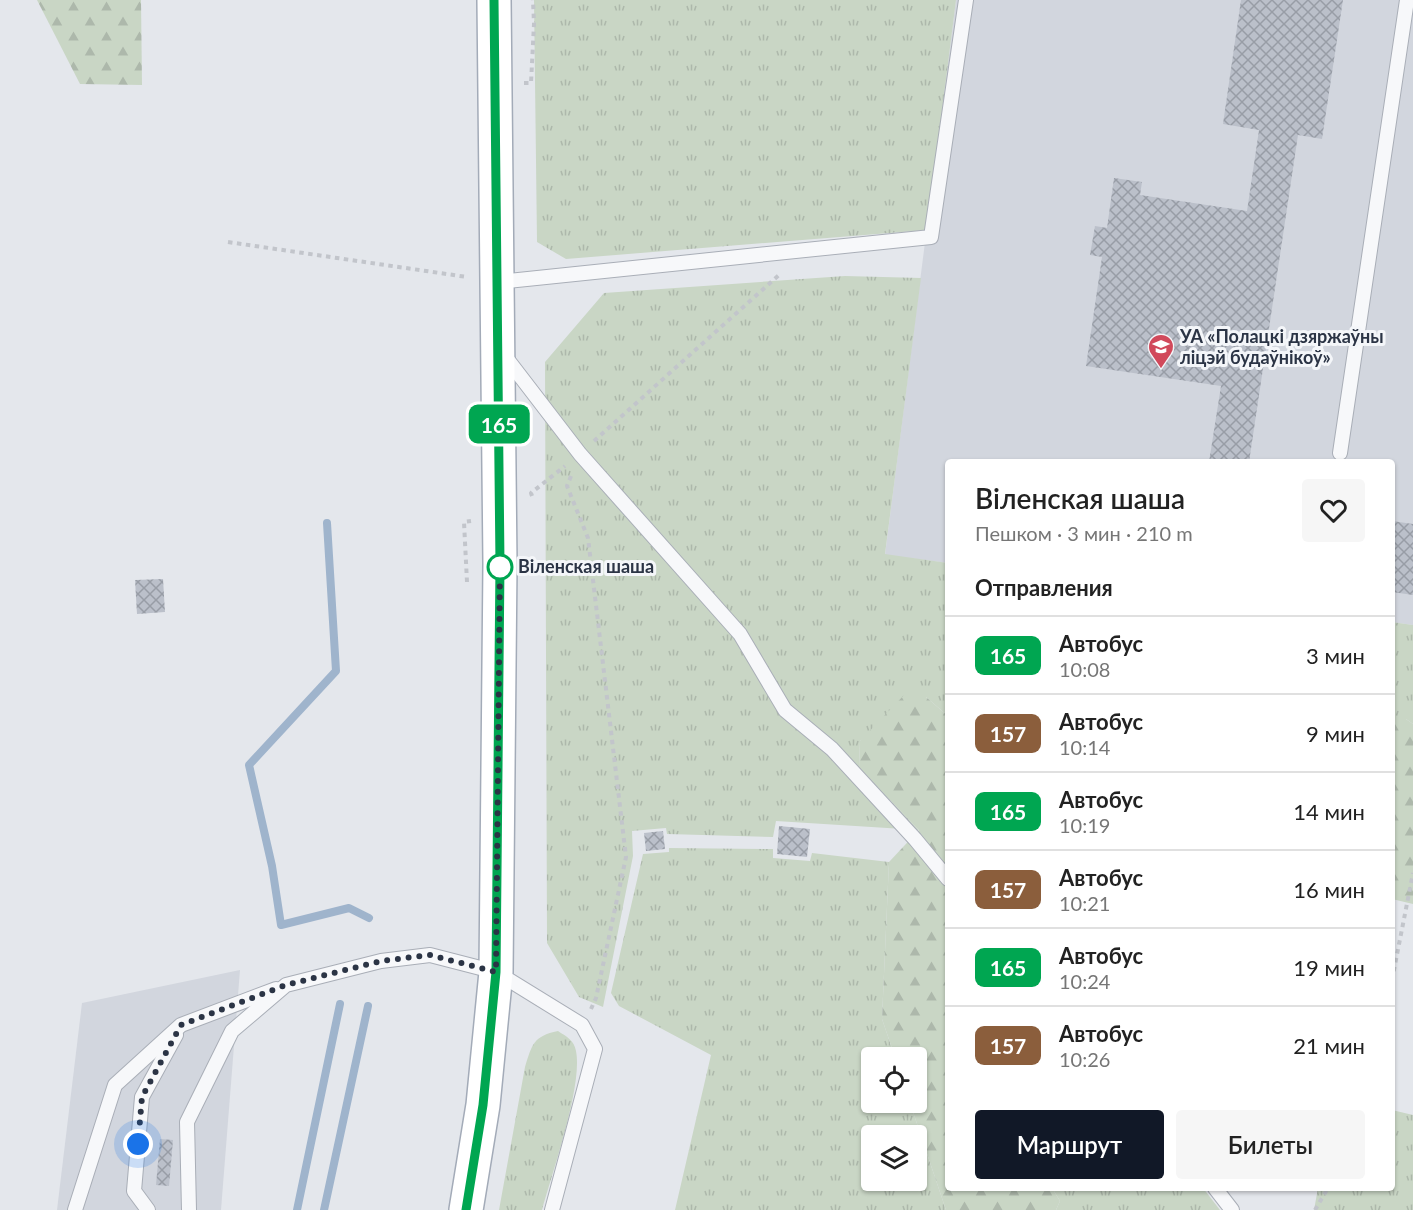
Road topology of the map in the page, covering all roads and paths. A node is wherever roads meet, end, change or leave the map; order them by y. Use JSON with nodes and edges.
{"nodes":[{"id":1,"x":494,"y":0,"type":"edge"},
{"id":2,"x":966,"y":0,"type":"edge"},
{"id":3,"x":1407,"y":0,"type":"edge"},
{"id":4,"x":228,"y":242,"type":"dead end"},
{"id":5,"x":796,"y":250,"type":"junction"},
{"id":6,"x":498,"y":282,"type":"junction"},
{"id":7,"x":499,"y":349,"type":"junction"},
{"id":8,"x":1340,"y":453,"type":"dead end"},
{"id":9,"x":580,"y":454,"type":"junction"},
{"id":10,"x":532,"y":502,"type":"dead end"},
{"id":11,"x":499,"y":520,"type":"junction"},
{"id":12,"x":467,"y":589,"type":"dead end"},
{"id":13,"x":1413,"y":873,"type":"edge"},
{"id":14,"x":945,"y":875,"type":"edge"},
{"id":15,"x":1395,"y":965,"type":"edge"},
{"id":16,"x":496,"y":972,"type":"junction"},
{"id":17,"x":286,"y":985,"type":"junction"},
{"id":18,"x":181,"y":1025,"type":"junction"},
{"id":19,"x":582,"y":1025,"type":"junction"},
{"id":20,"x":1217,"y":1191,"type":"edge"},
{"id":21,"x":1326,"y":1191,"type":"edge"},
{"id":22,"x":75,"y":1210,"type":"edge"},
{"id":23,"x":148,"y":1210,"type":"edge"},
{"id":24,"x":189,"y":1210,"type":"edge"},
{"id":25,"x":466,"y":1210,"type":"edge"},
{"id":26,"x":552,"y":1210,"type":"edge"},
{"id":27,"x":1232,"y":1210,"type":"edge"},
{"id":28,"x":1315,"y":1210,"type":"edge"}],
"edges":[{"from":1,"to":6,"type":"main road"},
{"from":2,"to":5,"type":"lane"},
{"from":3,"to":8,"type":"lane"},
{"from":4,"to":6,"type":"path"},
{"from":5,"to":6,"type":"lane"},
{"from":5,"to":9,"type":"path"},
{"from":6,"to":7,"type":"main road"},
{"from":7,"to":9,"type":"lane"},
{"from":7,"to":11,"type":"main road"},
{"from":9,"to":10,"type":"path"},
{"from":9,"to":14,"type":"lane"},
{"from":9,"to":19,"type":"path"},
{"from":11,"to":12,"type":"path"},
{"from":11,"to":16,"type":"main road"},
{"from":13,"to":15,"type":"path"},
{"from":16,"to":17,"type":"lane"},
{"from":16,"to":19,"type":"lane"},
{"from":16,"to":25,"type":"main road"},
{"from":17,"to":18,"type":"lane"},
{"from":17,"to":24,"type":"lane"},
{"from":18,"to":22,"type":"lane"},
{"from":18,"to":23,"type":"lane"},
{"from":19,"to":26,"type":"lane"},
{"from":20,"to":27,"type":"lane"},
{"from":21,"to":28,"type":"path"}]}
